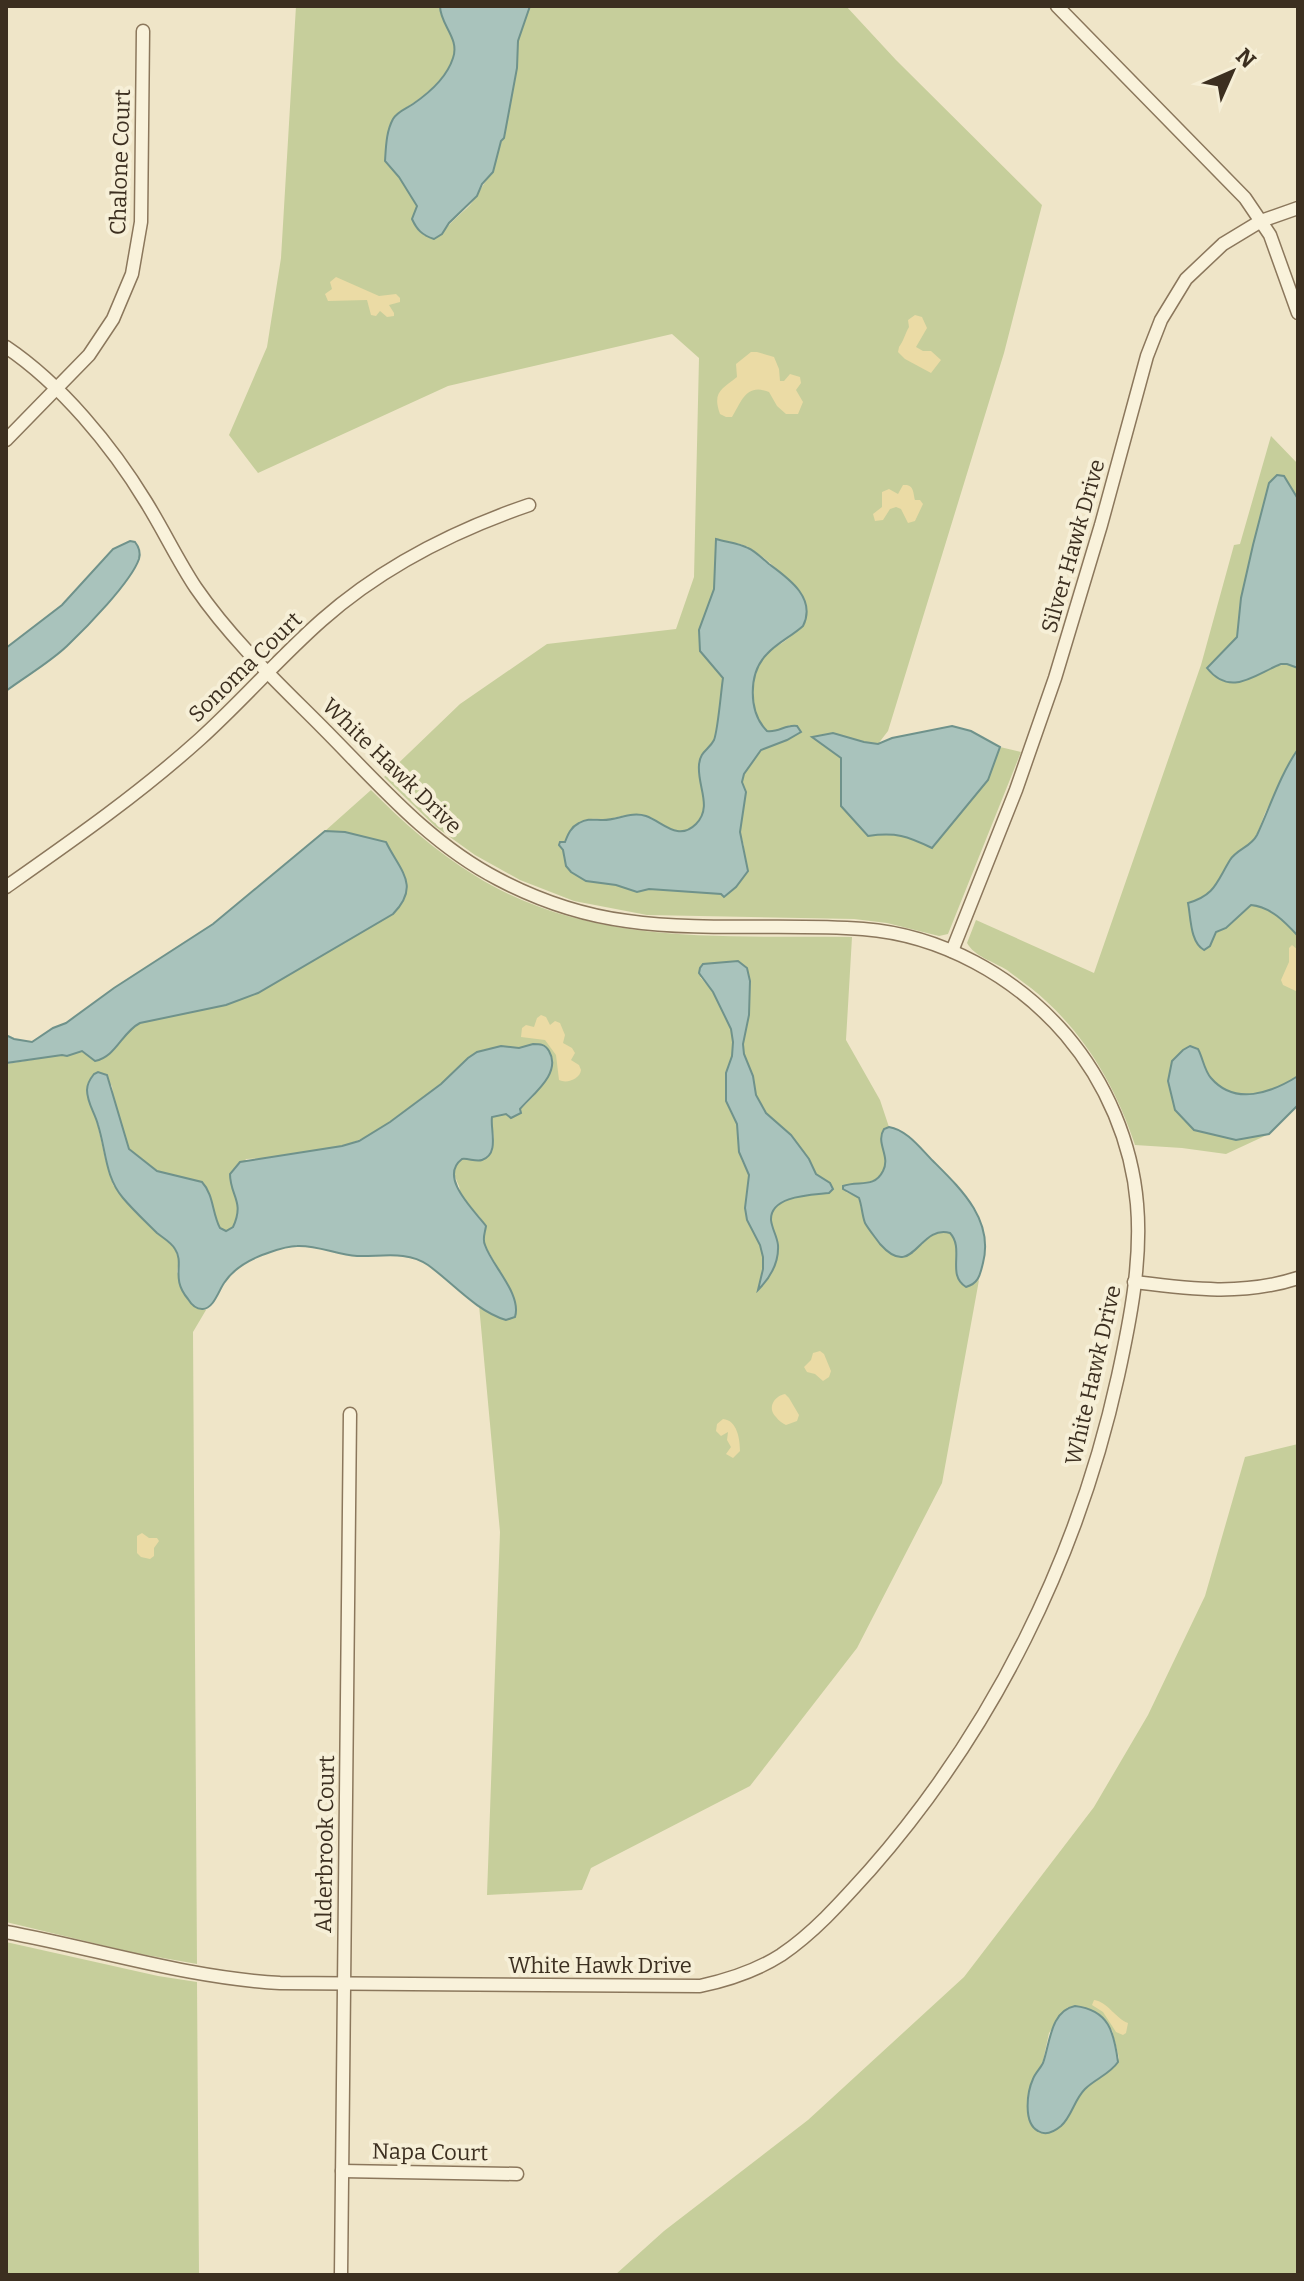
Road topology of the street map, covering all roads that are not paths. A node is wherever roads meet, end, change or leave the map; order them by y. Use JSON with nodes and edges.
{"nodes":[{"id":1,"x":1057,"y":6,"type":"edge"},
{"id":2,"x":143,"y":31,"type":"dead end"},
{"id":3,"x":1298,"y":208,"type":"edge"},
{"id":4,"x":1261,"y":221,"type":"junction"},
{"id":5,"x":1292,"y":281,"type":"edge"},
{"id":6,"x":1298,"y":313,"type":"edge"},
{"id":7,"x":6,"y":347,"type":"edge"},
{"id":8,"x":57,"y":390,"type":"junction"},
{"id":9,"x":6,"y":440,"type":"edge"},
{"id":10,"x":529,"y":505,"type":"dead end"},
{"id":11,"x":269,"y":673,"type":"junction"},
{"id":12,"x":6,"y":887,"type":"edge"},
{"id":13,"x":952,"y":951,"type":"junction"},
{"id":14,"x":1298,"y":1278,"type":"edge"},
{"id":15,"x":1134,"y":1282,"type":"junction"},
{"id":16,"x":350,"y":1414,"type":"dead end"},
{"id":17,"x":6,"y":1932,"type":"edge"},
{"id":18,"x":344,"y":1984,"type":"junction"},
{"id":19,"x":342,"y":2171,"type":"junction"},
{"id":20,"x":517,"y":2174,"type":"dead end"},
{"id":21,"x":341,"y":2275,"type":"edge"}],
"edges":[{"from":1,"to":4,"type":"street"},
{"from":2,"to":8,"type":"street","name":"Chalone Court"},
{"from":3,"to":4,"type":"street","name":"Silver Hawk Drive"},
{"from":4,"to":5,"type":"street"},
{"from":4,"to":13,"type":"street","name":"Silver Hawk Drive"},
{"from":5,"to":6,"type":"street"},
{"from":7,"to":8,"type":"street","name":"White Hawk Drive"},
{"from":8,"to":9,"type":"street","name":"Chalone Court"},
{"from":8,"to":11,"type":"street","name":"White Hawk Drive"},
{"from":10,"to":11,"type":"street","name":"Sonoma Court"},
{"from":11,"to":12,"type":"street","name":"Sonoma Court"},
{"from":11,"to":13,"type":"street","name":"White Hawk Drive"},
{"from":13,"to":15,"type":"street","name":"White Hawk Drive"},
{"from":14,"to":15,"type":"street"},
{"from":15,"to":18,"type":"street","name":"White Hawk Drive"},
{"from":16,"to":18,"type":"street","name":"Alderbrook Court"},
{"from":17,"to":18,"type":"street","name":"White Hawk Drive"},
{"from":18,"to":19,"type":"street","name":"Alderbrook Court"},
{"from":19,"to":20,"type":"street","name":"Napa Court"},
{"from":19,"to":21,"type":"street","name":"Alderbrook Court"}]}
